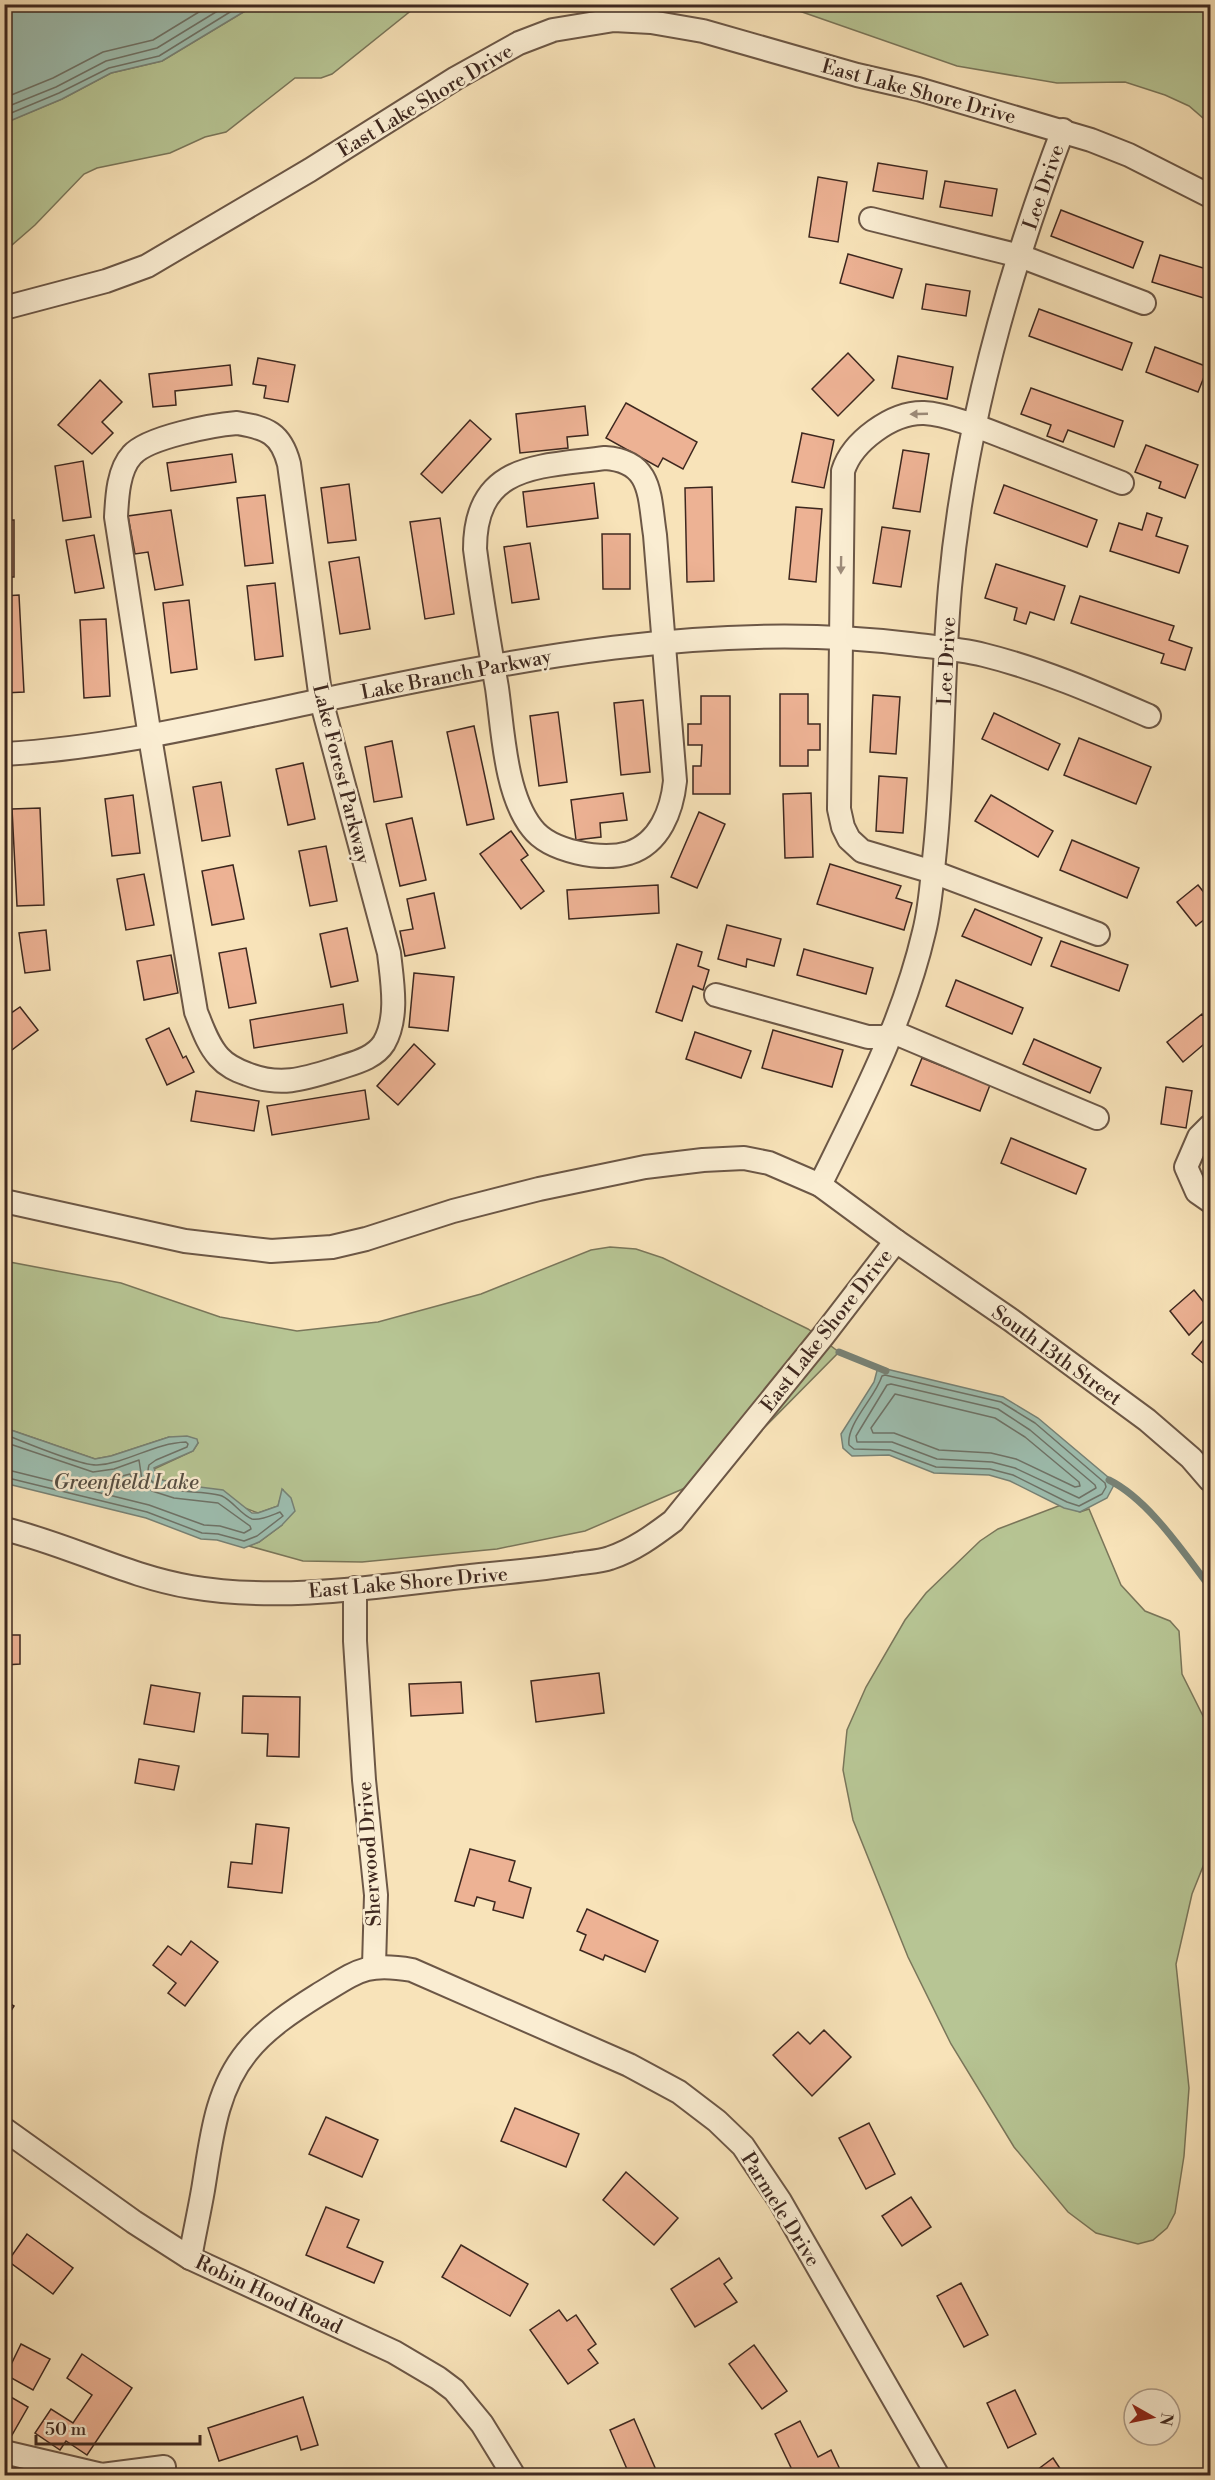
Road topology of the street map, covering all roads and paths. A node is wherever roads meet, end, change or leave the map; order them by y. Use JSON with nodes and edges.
{"nodes":[{"id":1,"x":1063,"y":130,"type":"junction"},
{"id":2,"x":1210,"y":196,"type":"edge"},
{"id":3,"x":871,"y":219,"type":"dead end"},
{"id":4,"x":1020,"y":256,"type":"junction"},
{"id":5,"x":1144,"y":303,"type":"dead end"},
{"id":6,"x":4,"y":308,"type":"edge"},
{"id":7,"x":975,"y":426,"type":"junction"},
{"id":8,"x":1122,"y":483,"type":"dead end"},
{"id":9,"x":840,"y":637,"type":"junction"},
{"id":10,"x":663,"y":643,"type":"junction"},
{"id":11,"x":946,"y":649,"type":"junction"},
{"id":12,"x":493,"y":665,"type":"junction"},
{"id":13,"x":321,"y":700,"type":"junction"},
{"id":14,"x":1149,"y":716,"type":"dead end"},
{"id":15,"x":150,"y":737,"type":"junction"},
{"id":16,"x":4,"y":754,"type":"edge"},
{"id":17,"x":933,"y":872,"type":"junction"},
{"id":18,"x":1098,"y":934,"type":"dead end"},
{"id":19,"x":716,"y":994,"type":"dead end"},
{"id":20,"x":893,"y":1032,"type":"junction"},
{"id":21,"x":1097,"y":1118,"type":"dead end"},
{"id":22,"x":1205,"y":1131,"type":"edge"},
{"id":23,"x":820,"y":1185,"type":"junction"},
{"id":24,"x":4,"y":1201,"type":"edge"},
{"id":25,"x":1210,"y":1201,"type":"edge"},
{"id":26,"x":896,"y":1241,"type":"junction"},
{"id":27,"x":1210,"y":1480,"type":"edge"},
{"id":28,"x":4,"y":1529,"type":"edge"},
{"id":29,"x":355,"y":1588,"type":"junction"},
{"id":30,"x":374,"y":1966,"type":"junction"},
{"id":31,"x":4,"y":2129,"type":"edge"},
{"id":32,"x":190,"y":2258,"type":"junction"},
{"id":33,"x":4,"y":2451,"type":"edge"},
{"id":34,"x":164,"y":2475,"type":"edge"},
{"id":35,"x":514,"y":2475,"type":"edge"},
{"id":36,"x":939,"y":2475,"type":"edge"}],
"edges":[{"from":1,"to":2,"type":"street","name":"East Lake Shore Drive"},
{"from":1,"to":4,"type":"street","name":"Lee Drive"},
{"from":1,"to":6,"type":"street","name":"East Lake Shore Drive"},
{"from":3,"to":4,"type":"street"},
{"from":4,"to":5,"type":"street"},
{"from":4,"to":7,"type":"street","name":"Lee Drive"},
{"from":7,"to":8,"type":"street"},
{"from":7,"to":9,"type":"street","one_way":true},
{"from":7,"to":11,"type":"street","name":"Lee Drive"},
{"from":9,"to":10,"type":"street","name":"Lake Branch Parkway"},
{"from":9,"to":11,"type":"street"},
{"from":9,"to":17,"type":"street"},
{"from":10,"to":12,"type":"street","name":"Lake Branch Parkway"},
{"from":10,"to":12,"type":"street"},
{"from":10,"to":12,"type":"street"},
{"from":11,"to":14,"type":"street"},
{"from":11,"to":17,"type":"street","name":"Lee Drive"},
{"from":12,"to":13,"type":"street","name":"Lake Branch Parkway"},
{"from":13,"to":15,"type":"street","name":"Lake Branch Parkway"},
{"from":13,"to":15,"type":"street","name":"Lake Forest Parkway"},
{"from":13,"to":15,"type":"street","name":"Lake Forest Parkway"},
{"from":15,"to":16,"type":"street","name":"Lake Branch Parkway"},
{"from":17,"to":18,"type":"street"},
{"from":17,"to":20,"type":"street","name":"Lee Drive"},
{"from":19,"to":20,"type":"street"},
{"from":20,"to":21,"type":"street"},
{"from":20,"to":23,"type":"street","name":"Lee Drive"},
{"from":22,"to":25,"type":"street"},
{"from":23,"to":24,"type":"street","name":"East Lake Shore Drive"},
{"from":23,"to":26,"type":"street","name":"East Lake Shore Drive"},
{"from":26,"to":27,"type":"street","name":"South 13th Street"},
{"from":26,"to":29,"type":"street","name":"East Lake Shore Drive"},
{"from":28,"to":29,"type":"street","name":"East Lake Shore Drive"},
{"from":29,"to":30,"type":"street","name":"Sherwood Drive"},
{"from":30,"to":32,"type":"street"},
{"from":30,"to":36,"type":"street","name":"Parmele Drive"},
{"from":31,"to":32,"type":"street","name":"Robin Hood Road"},
{"from":32,"to":35,"type":"street","name":"Robin Hood Road"},
{"from":33,"to":34,"type":"street"}]}
